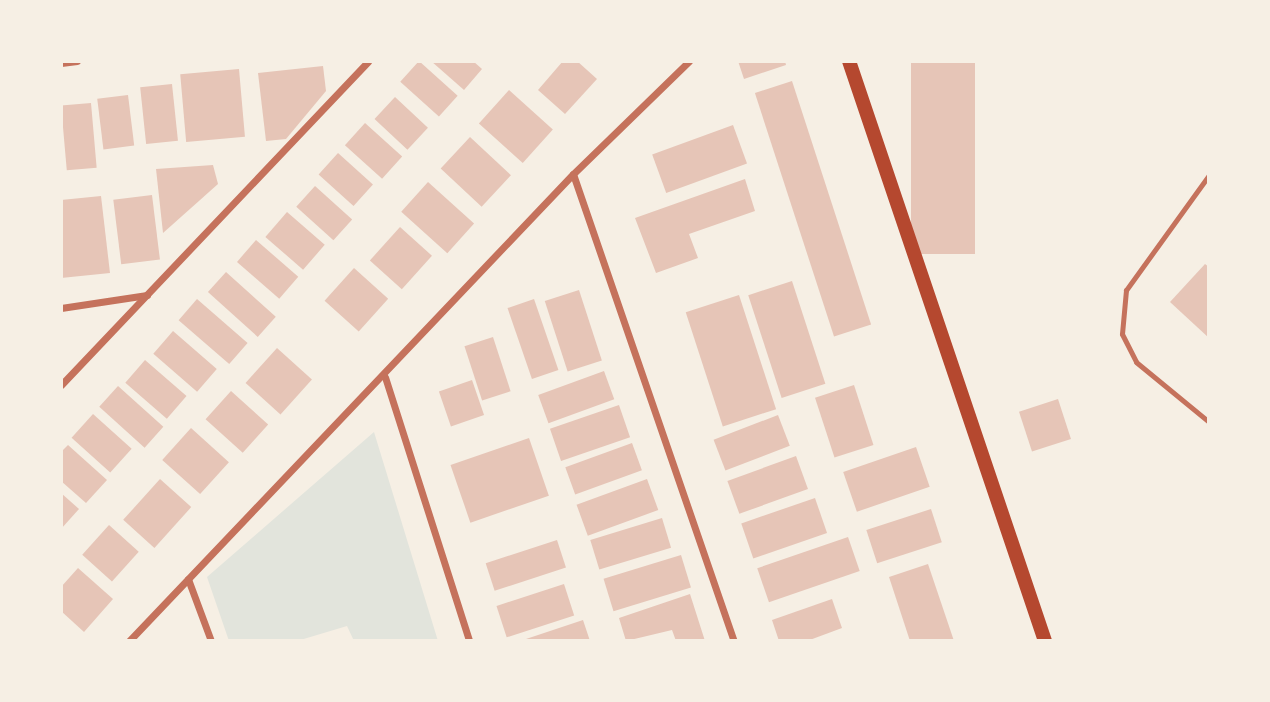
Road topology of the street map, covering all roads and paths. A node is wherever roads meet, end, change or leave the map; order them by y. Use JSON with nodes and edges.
{"nodes":[{"id":1,"x":77,"y":61,"type":"edge"},
{"id":2,"x":368,"y":61,"type":"edge"},
{"id":3,"x":689,"y":61,"type":"edge"},
{"id":4,"x":849,"y":61,"type":"edge"},
{"id":5,"x":61,"y":63,"type":"edge"},
{"id":6,"x":573,"y":174,"type":"junction"},
{"id":7,"x":1209,"y":175,"type":"edge"},
{"id":8,"x":148,"y":295,"type":"junction"},
{"id":9,"x":61,"y":308,"type":"edge"},
{"id":10,"x":385,"y":377,"type":"junction"},
{"id":11,"x":61,"y":385,"type":"edge"},
{"id":12,"x":1209,"y":422,"type":"edge"},
{"id":13,"x":188,"y":579,"type":"junction"},
{"id":14,"x":129,"y":641,"type":"edge"},
{"id":15,"x":211,"y":641,"type":"edge"},
{"id":16,"x":470,"y":641,"type":"edge"},
{"id":17,"x":734,"y":641,"type":"edge"},
{"id":18,"x":1045,"y":641,"type":"edge"}],
"edges":[{"from":1,"to":5,"type":"street"},
{"from":2,"to":8,"type":"street"},
{"from":3,"to":6,"type":"street"},
{"from":4,"to":18,"type":"main road"},
{"from":6,"to":10,"type":"street"},
{"from":6,"to":17,"type":"street"},
{"from":7,"to":12,"type":"lane"},
{"from":8,"to":9,"type":"street"},
{"from":8,"to":11,"type":"street"},
{"from":10,"to":13,"type":"street"},
{"from":10,"to":16,"type":"street"},
{"from":13,"to":14,"type":"street"},
{"from":13,"to":15,"type":"street"}]}
